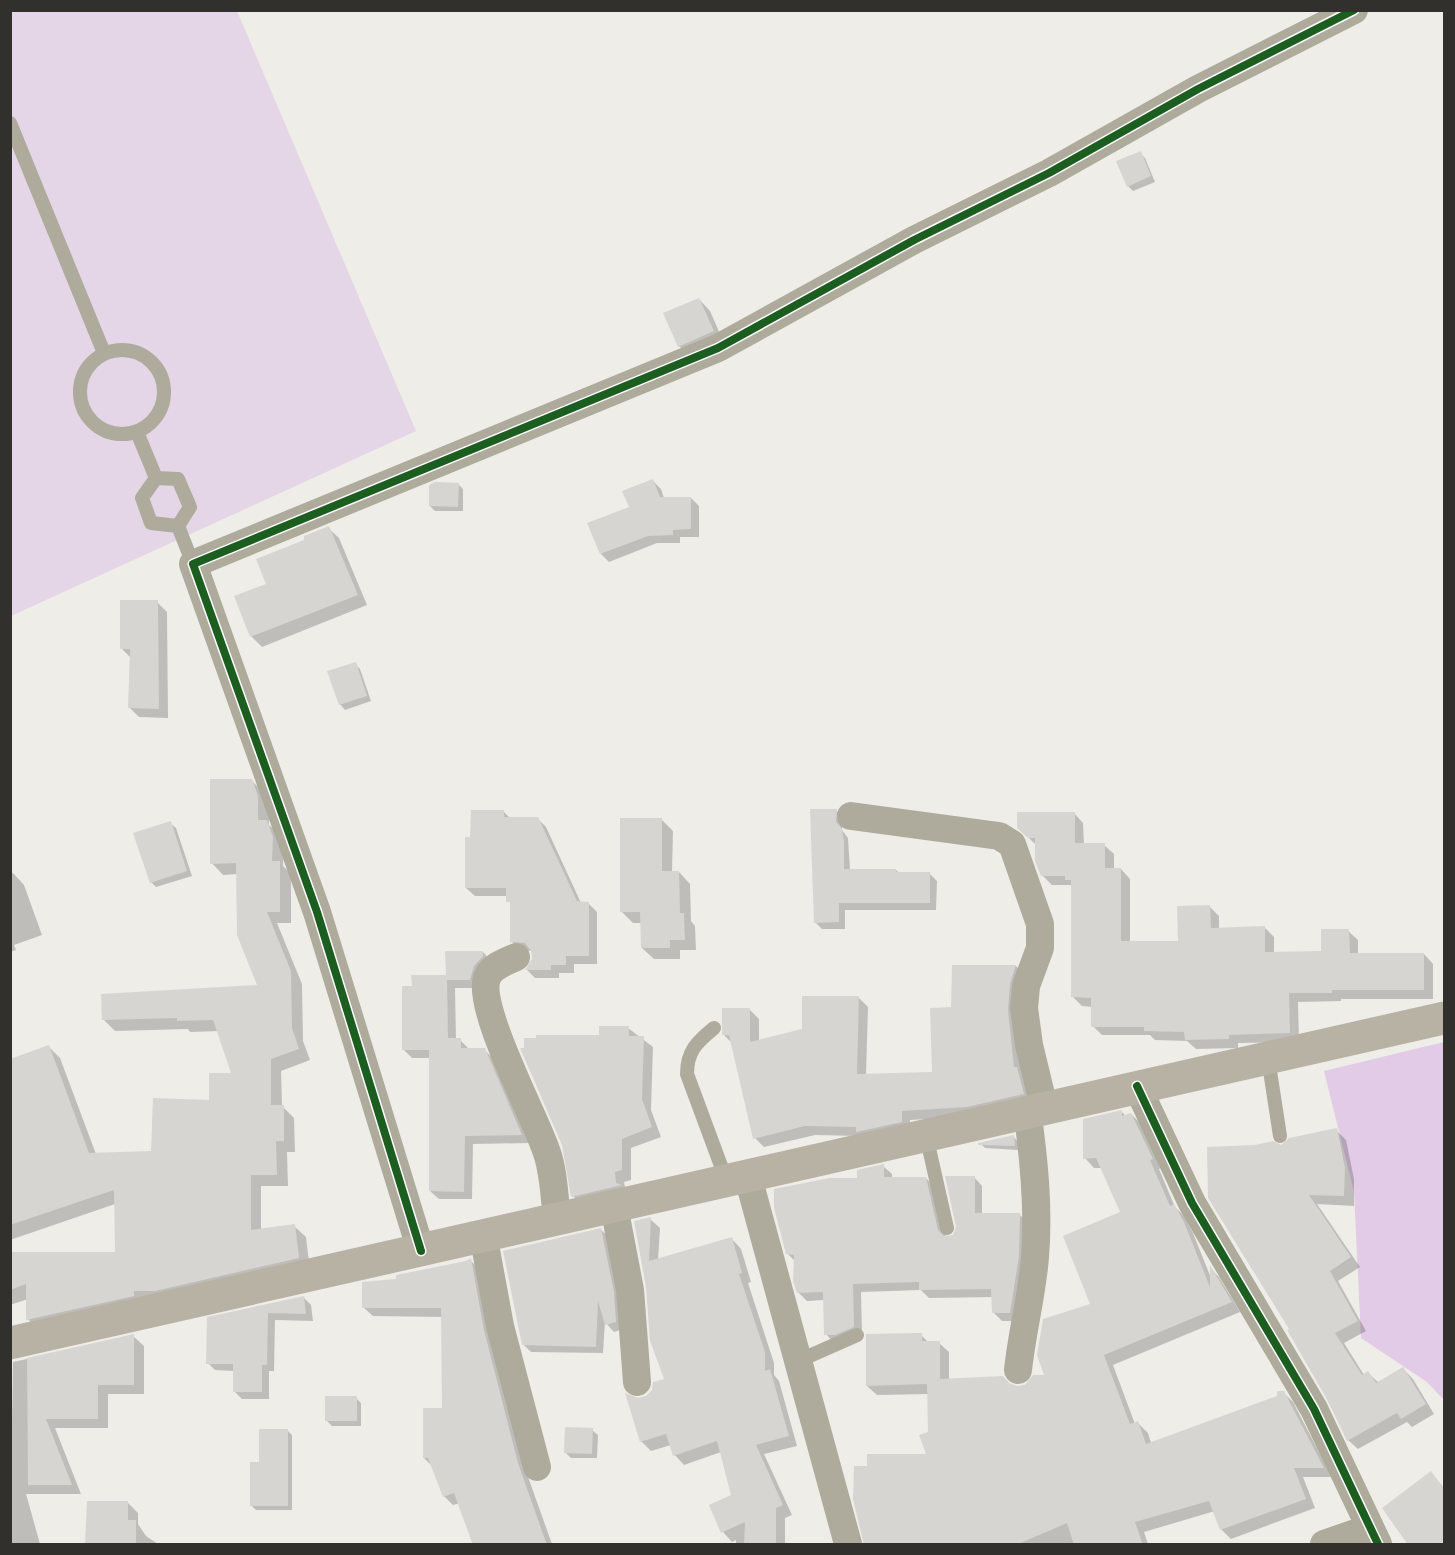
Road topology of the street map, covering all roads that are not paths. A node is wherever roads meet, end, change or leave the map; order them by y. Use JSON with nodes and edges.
{"nodes":[{"id":1,"x":1354,"y":10,"type":"edge"},
{"id":2,"x":10,"y":123,"type":"edge"},
{"id":3,"x":104,"y":352,"type":"junction"},
{"id":4,"x":137,"y":432,"type":"junction"},
{"id":5,"x":156,"y":478,"type":"junction"},
{"id":6,"x":178,"y":526,"type":"junction"},
{"id":7,"x":193,"y":564,"type":"junction"},
{"id":8,"x":851,"y":816,"type":"dead end"},
{"id":9,"x":516,"y":957,"type":"dead end"},
{"id":10,"x":1444,"y":1018,"type":"edge"},
{"id":11,"x":714,"y":1028,"type":"dead end"},
{"id":12,"x":1268,"y":1058,"type":"junction"},
{"id":13,"x":1137,"y":1086,"type":"junction"},
{"id":14,"x":1035,"y":1109,"type":"junction"},
{"id":15,"x":926,"y":1135,"type":"junction"},
{"id":16,"x":1280,"y":1136,"type":"dead end"},
{"id":17,"x":738,"y":1179,"type":"junction"},
{"id":18,"x":614,"y":1206,"type":"junction"},
{"id":19,"x":556,"y":1218,"type":"junction"},
{"id":20,"x":947,"y":1228,"type":"dead end"},
{"id":21,"x":483,"y":1234,"type":"junction"},
{"id":22,"x":421,"y":1251,"type":"junction"},
{"id":23,"x":857,"y":1335,"type":"dead end"},
{"id":24,"x":10,"y":1343,"type":"edge"},
{"id":25,"x":798,"y":1361,"type":"junction"},
{"id":26,"x":1018,"y":1370,"type":"dead end"},
{"id":27,"x":637,"y":1382,"type":"dead end"},
{"id":28,"x":537,"y":1467,"type":"dead end"},
{"id":29,"x":1374,"y":1536,"type":"edge"},
{"id":30,"x":848,"y":1545,"type":"edge"},
{"id":31,"x":1324,"y":1545,"type":"edge"}],
"edges":[{"from":1,"to":7,"type":"street"},
{"from":2,"to":3,"type":"lane"},
{"from":3,"to":4,"type":"lane"},
{"from":3,"to":4,"type":"lane"},
{"from":4,"to":5,"type":"lane"},
{"from":5,"to":6,"type":"lane"},
{"from":5,"to":6,"type":"lane"},
{"from":6,"to":7,"type":"lane"},
{"from":7,"to":22,"type":"street"},
{"from":8,"to":14,"type":"street"},
{"from":9,"to":19,"type":"street"},
{"from":10,"to":12,"type":"main road"},
{"from":11,"to":17,"type":"lane"},
{"from":12,"to":13,"type":"main road"},
{"from":12,"to":16,"type":"lane"},
{"from":13,"to":14,"type":"main road"},
{"from":13,"to":29,"type":"street"},
{"from":14,"to":15,"type":"main road"},
{"from":14,"to":26,"type":"street"},
{"from":15,"to":17,"type":"main road"},
{"from":15,"to":20,"type":"lane"},
{"from":17,"to":18,"type":"main road"},
{"from":17,"to":25,"type":"street"},
{"from":18,"to":19,"type":"main road"},
{"from":18,"to":27,"type":"street"},
{"from":19,"to":21,"type":"main road"},
{"from":21,"to":22,"type":"main road"},
{"from":21,"to":28,"type":"street"},
{"from":22,"to":24,"type":"main road"},
{"from":23,"to":25,"type":"lane"},
{"from":25,"to":30,"type":"street"},
{"from":29,"to":31,"type":"street"}]}
